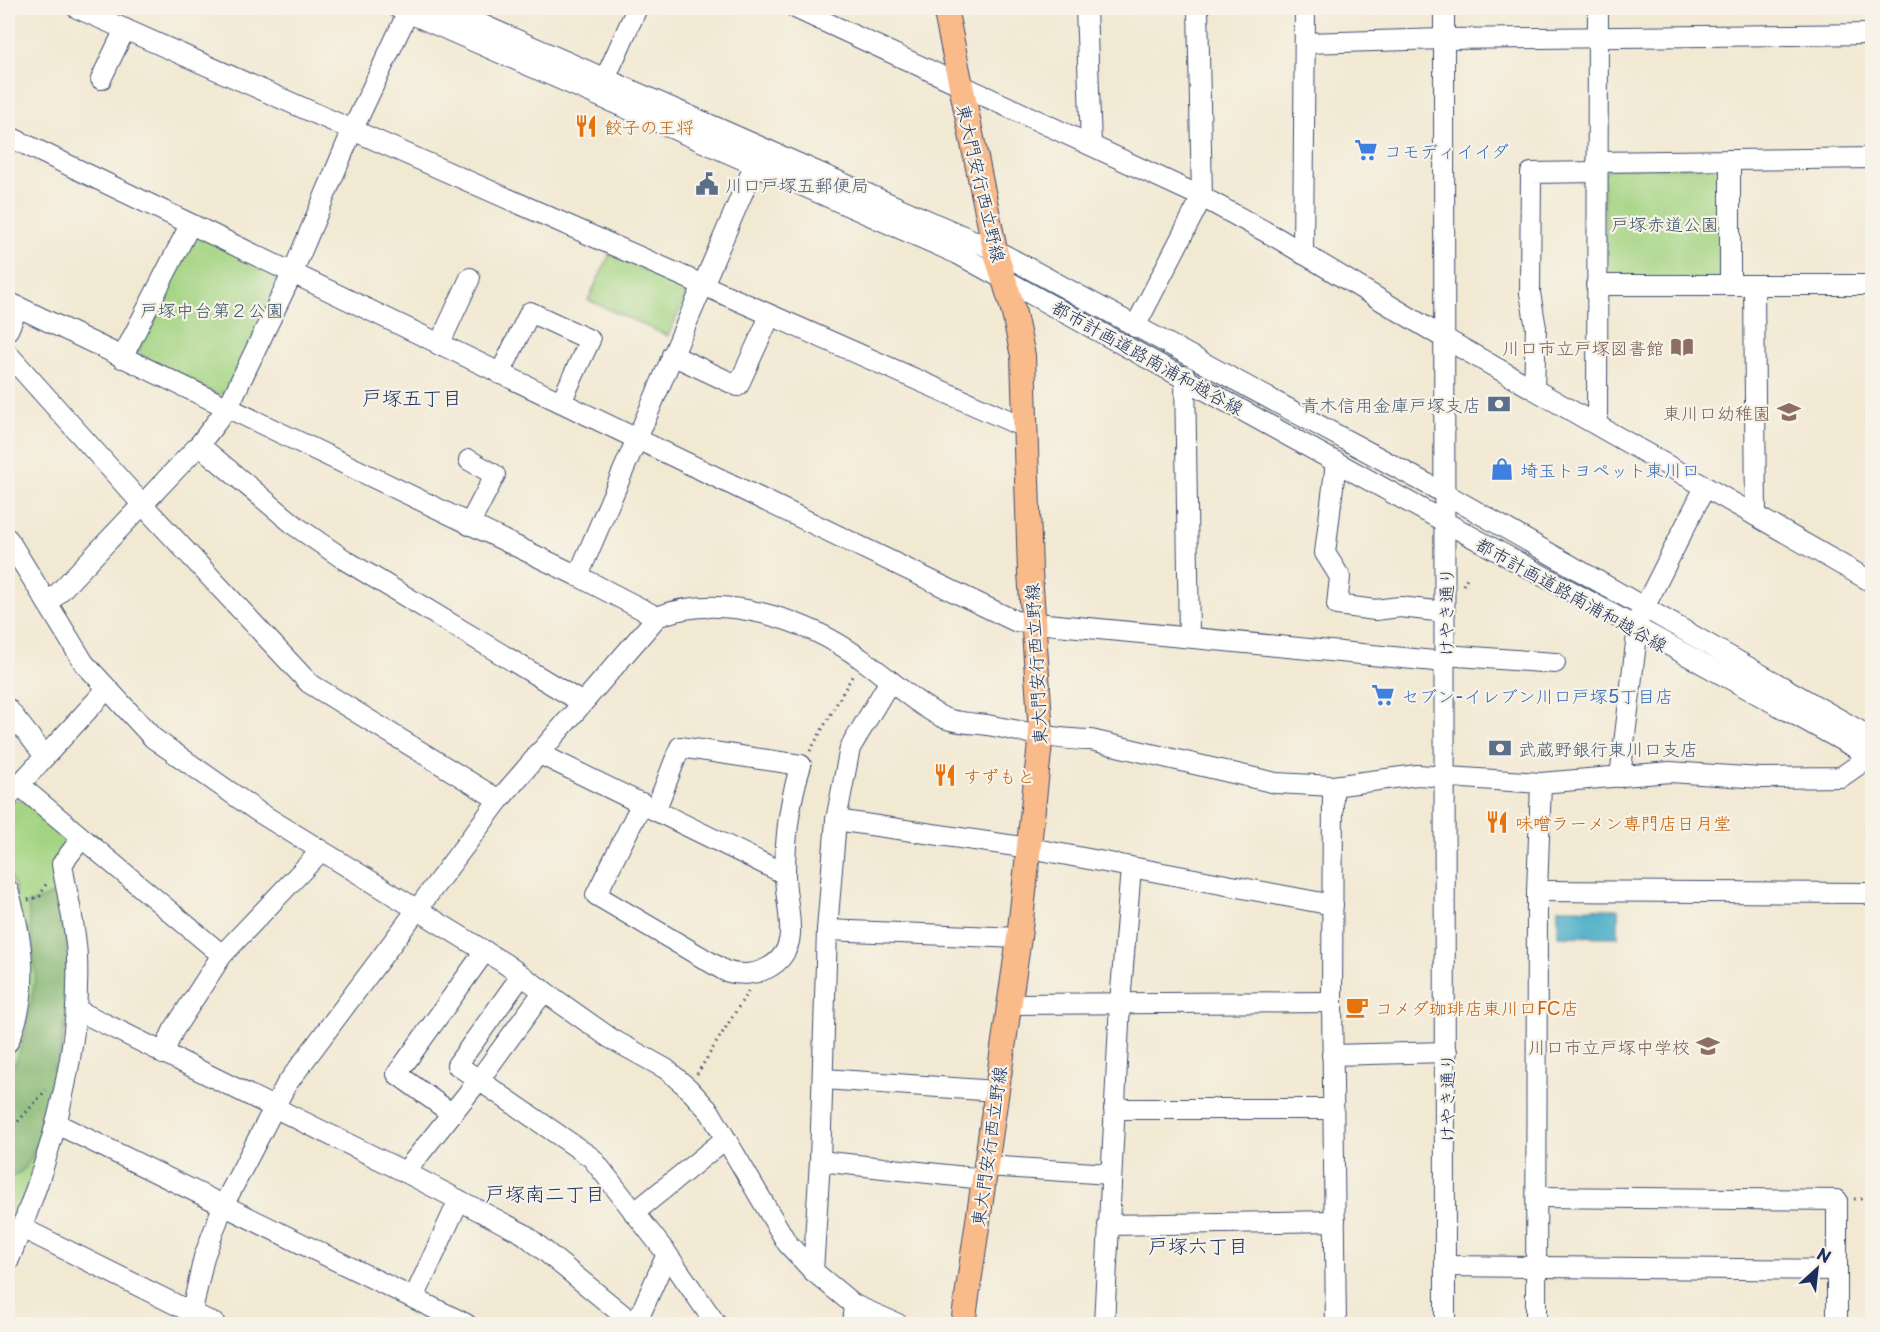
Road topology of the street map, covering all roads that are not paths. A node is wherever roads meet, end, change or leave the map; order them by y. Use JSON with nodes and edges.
{"nodes":[{"id":1,"x":77,"y":8,"type":"edge"},
{"id":2,"x":444,"y":8,"type":"edge"},
{"id":3,"x":637,"y":8,"type":"edge"},
{"id":4,"x":795,"y":8,"type":"edge"},
{"id":5,"x":945,"y":8,"type":"edge"},
{"id":6,"x":1086,"y":8,"type":"edge"},
{"id":7,"x":1198,"y":8,"type":"edge"},
{"id":8,"x":1305,"y":8,"type":"edge"},
{"id":9,"x":1444,"y":8,"type":"edge"},
{"id":10,"x":1598,"y":8,"type":"edge"},
{"id":11,"x":403,"y":10,"type":"edge"},
{"id":12,"x":125,"y":29,"type":"junction"},
{"id":13,"x":1872,"y":34,"type":"edge"},
{"id":14,"x":1598,"y":37,"type":"junction"},
{"id":15,"x":1444,"y":39,"type":"junction"},
{"id":16,"x":1305,"y":44,"type":"junction"},
{"id":17,"x":101,"y":79,"type":"dead end"},
{"id":18,"x":605,"y":79,"type":"junction"},
{"id":19,"x":959,"y":82,"type":"junction"},
{"id":20,"x":352,"y":131,"type":"junction"},
{"id":21,"x":8,"y":136,"type":"edge"},
{"id":22,"x":1091,"y":145,"type":"junction"},
{"id":23,"x":1872,"y":158,"type":"edge"},
{"id":24,"x":1730,"y":160,"type":"junction"},
{"id":25,"x":755,"y":164,"type":"junction"},
{"id":26,"x":1597,"y":167,"type":"junction"},
{"id":27,"x":1202,"y":198,"type":"junction"},
{"id":28,"x":190,"y":225,"type":"junction"},
{"id":29,"x":995,"y":250,"type":"junction"},
{"id":30,"x":1303,"y":254,"type":"junction"},
{"id":31,"x":292,"y":274,"type":"junction"},
{"id":32,"x":1005,"y":278,"type":"junction"},
{"id":33,"x":470,"y":279,"type":"dead end"},
{"id":34,"x":701,"y":285,"type":"junction"},
{"id":35,"x":1596,"y":285,"type":"junction"},
{"id":36,"x":1730,"y":285,"type":"junction"},
{"id":37,"x":1754,"y":285,"type":"junction"},
{"id":38,"x":1872,"y":285,"type":"edge"},
{"id":39,"x":13,"y":305,"type":"edge"},
{"id":40,"x":771,"y":316,"type":"junction"},
{"id":41,"x":1135,"y":327,"type":"junction"},
{"id":42,"x":8,"y":330,"type":"edge"},
{"id":43,"x":1444,"y":338,"type":"junction"},
{"id":44,"x":439,"y":345,"type":"junction"},
{"id":45,"x":8,"y":354,"type":"edge"},
{"id":46,"x":672,"y":356,"type":"junction"},
{"id":47,"x":122,"y":358,"type":"junction"},
{"id":48,"x":500,"y":374,"type":"junction"},
{"id":49,"x":1185,"y":376,"type":"junction"},
{"id":50,"x":1534,"y":388,"type":"junction"},
{"id":51,"x":561,"y":402,"type":"junction"},
{"id":52,"x":228,"y":407,"type":"junction"},
{"id":53,"x":1597,"y":423,"type":"junction"},
{"id":54,"x":1026,"y":428,"type":"junction"},
{"id":55,"x":636,"y":440,"type":"junction"},
{"id":56,"x":199,"y":445,"type":"junction"},
{"id":57,"x":470,"y":460,"type":"dead end"},
{"id":58,"x":1336,"y":462,"type":"junction"},
{"id":59,"x":1705,"y":487,"type":"junction"},
{"id":60,"x":1444,"y":493,"type":"junction"},
{"id":61,"x":142,"y":504,"type":"junction"},
{"id":62,"x":1756,"y":516,"type":"junction"},
{"id":63,"x":1444,"y":524,"type":"junction"},
{"id":64,"x":469,"y":525,"type":"junction"},
{"id":65,"x":8,"y":538,"type":"edge"},
{"id":66,"x":578,"y":576,"type":"junction"},
{"id":67,"x":1872,"y":582,"type":"edge"},
{"id":68,"x":48,"y":604,"type":"junction"},
{"id":69,"x":1643,"y":607,"type":"junction"},
{"id":70,"x":1445,"y":612,"type":"junction"},
{"id":71,"x":657,"y":617,"type":"junction"},
{"id":72,"x":1034,"y":624,"type":"junction"},
{"id":73,"x":1638,"y":630,"type":"junction"},
{"id":74,"x":1189,"y":637,"type":"junction"},
{"id":75,"x":1445,"y":658,"type":"junction"},
{"id":76,"x":1555,"y":663,"type":"dead end"},
{"id":77,"x":890,"y":681,"type":"junction"},
{"id":78,"x":107,"y":689,"type":"junction"},
{"id":79,"x":581,"y":702,"type":"junction"},
{"id":80,"x":8,"y":709,"type":"edge"},
{"id":81,"x":1041,"y":734,"type":"junction"},
{"id":82,"x":1872,"y":750,"type":"edge"},
{"id":83,"x":538,"y":753,"type":"junction"},
{"id":84,"x":45,"y":756,"type":"junction"},
{"id":85,"x":1620,"y":777,"type":"junction"},
{"id":86,"x":1445,"y":779,"type":"junction"},
{"id":87,"x":1541,"y":783,"type":"junction"},
{"id":88,"x":1333,"y":786,"type":"junction"},
{"id":89,"x":13,"y":791,"type":"edge"},
{"id":90,"x":498,"y":800,"type":"junction"},
{"id":91,"x":649,"y":806,"type":"junction"},
{"id":92,"x":836,"y":820,"type":"junction"},
{"id":93,"x":81,"y":839,"type":"junction"},
{"id":94,"x":1030,"y":848,"type":"junction"},
{"id":95,"x":321,"y":851,"type":"junction"},
{"id":96,"x":1131,"y":868,"type":"junction"},
{"id":97,"x":785,"y":874,"type":"junction"},
{"id":98,"x":8,"y":890,"type":"edge"},
{"id":99,"x":1537,"y":891,"type":"junction"},
{"id":100,"x":1872,"y":896,"type":"edge"},
{"id":101,"x":1332,"y":904,"type":"junction"},
{"id":102,"x":417,"y":909,"type":"junction"},
{"id":103,"x":827,"y":930,"type":"junction"},
{"id":104,"x":1019,"y":938,"type":"junction"},
{"id":105,"x":485,"y":951,"type":"junction"},
{"id":106,"x":222,"y":955,"type":"junction"},
{"id":107,"x":521,"y":976,"type":"junction"},
{"id":108,"x":544,"y":991,"type":"junction"},
{"id":109,"x":1332,"y":1002,"type":"junction"},
{"id":110,"x":1120,"y":1003,"type":"junction"},
{"id":111,"x":1009,"y":1005,"type":"junction"},
{"id":112,"x":13,"y":1008,"type":"edge"},
{"id":113,"x":77,"y":1010,"type":"junction"},
{"id":114,"x":8,"y":1042,"type":"edge"},
{"id":115,"x":1447,"y":1052,"type":"junction"},
{"id":116,"x":163,"y":1054,"type":"junction"},
{"id":117,"x":1332,"y":1055,"type":"junction"},
{"id":118,"x":824,"y":1079,"type":"junction"},
{"id":119,"x":478,"y":1081,"type":"junction"},
{"id":120,"x":996,"y":1091,"type":"junction"},
{"id":121,"x":273,"y":1107,"type":"junction"},
{"id":122,"x":1114,"y":1109,"type":"junction"},
{"id":123,"x":1333,"y":1109,"type":"junction"},
{"id":124,"x":451,"y":1113,"type":"junction"},
{"id":125,"x":57,"y":1124,"type":"junction"},
{"id":126,"x":724,"y":1140,"type":"junction"},
{"id":127,"x":820,"y":1161,"type":"junction"},
{"id":128,"x":405,"y":1172,"type":"junction"},
{"id":129,"x":984,"y":1173,"type":"junction"},
{"id":130,"x":1110,"y":1174,"type":"junction"},
{"id":131,"x":1538,"y":1197,"type":"junction"},
{"id":132,"x":459,"y":1200,"type":"junction"},
{"id":133,"x":223,"y":1206,"type":"junction"},
{"id":134,"x":634,"y":1213,"type":"junction"},
{"id":135,"x":1335,"y":1221,"type":"junction"},
{"id":136,"x":1108,"y":1225,"type":"junction"},
{"id":137,"x":22,"y":1228,"type":"junction"},
{"id":138,"x":667,"y":1254,"type":"junction"},
{"id":139,"x":8,"y":1262,"type":"edge"},
{"id":140,"x":1445,"y":1266,"type":"junction"},
{"id":141,"x":1536,"y":1267,"type":"junction"},
{"id":142,"x":1837,"y":1270,"type":"junction"},
{"id":143,"x":813,"y":1271,"type":"junction"},
{"id":144,"x":414,"y":1298,"type":"junction"},
{"id":145,"x":853,"y":1315,"type":"edge"},
{"id":146,"x":190,"y":1319,"type":"edge"},
{"id":147,"x":215,"y":1324,"type":"edge"},
{"id":148,"x":466,"y":1324,"type":"edge"},
{"id":149,"x":635,"y":1324,"type":"edge"},
{"id":150,"x":716,"y":1324,"type":"edge"},
{"id":151,"x":898,"y":1324,"type":"edge"},
{"id":152,"x":963,"y":1324,"type":"edge"},
{"id":153,"x":1104,"y":1324,"type":"edge"},
{"id":154,"x":1336,"y":1324,"type":"edge"},
{"id":155,"x":1445,"y":1324,"type":"edge"},
{"id":156,"x":1536,"y":1324,"type":"edge"},
{"id":157,"x":1837,"y":1324,"type":"edge"}],
"edges":[{"from":1,"to":12,"type":"street"},
{"from":2,"to":18,"type":"street","name":"都市計画道路南浦和越谷線"},
{"from":3,"to":18,"type":"street"},
{"from":4,"to":19,"type":"street"},
{"from":5,"to":19,"type":"main road","name":"東大門安行西立野線"},
{"from":6,"to":22,"type":"street"},
{"from":7,"to":27,"type":"street"},
{"from":8,"to":16,"type":"street"},
{"from":9,"to":15,"type":"street","name":"けやき通り"},
{"from":10,"to":14,"type":"street"},
{"from":11,"to":20,"type":"street"},
{"from":11,"to":25,"type":"street","name":"都市計画道路南浦和越谷線"},
{"from":12,"to":17,"type":"street"},
{"from":12,"to":20,"type":"street"},
{"from":13,"to":14,"type":"street"},
{"from":14,"to":15,"type":"street"},
{"from":14,"to":26,"type":"street"},
{"from":15,"to":16,"type":"street"},
{"from":15,"to":43,"type":"street","name":"けやき通り"},
{"from":16,"to":30,"type":"street"},
{"from":18,"to":29,"type":"street","name":"都市計画道路南浦和越谷線"},
{"from":19,"to":22,"type":"street"},
{"from":19,"to":29,"type":"main road","name":"東大門安行西立野線"},
{"from":20,"to":31,"type":"street"},
{"from":20,"to":34,"type":"street"},
{"from":21,"to":28,"type":"street"},
{"from":22,"to":27,"type":"street"},
{"from":23,"to":24,"type":"street"},
{"from":24,"to":26,"type":"street"},
{"from":24,"to":36,"type":"street"},
{"from":25,"to":32,"type":"street","name":"都市計画道路南浦和越谷線"},
{"from":25,"to":34,"type":"street"},
{"from":26,"to":35,"type":"street"},
{"from":26,"to":50,"type":"street"},
{"from":27,"to":30,"type":"street"},
{"from":27,"to":41,"type":"street"},
{"from":28,"to":31,"type":"street"},
{"from":28,"to":47,"type":"street"},
{"from":29,"to":32,"type":"main road","name":"東大門安行西立野線"},
{"from":29,"to":41,"type":"street","name":"都市計画道路南浦和越谷線"},
{"from":30,"to":43,"type":"street"},
{"from":31,"to":44,"type":"street"},
{"from":31,"to":52,"type":"street"},
{"from":32,"to":49,"type":"street","name":"都市計画道路南浦和越谷線"},
{"from":32,"to":54,"type":"main road","name":"東大門安行西立野線"},
{"from":33,"to":44,"type":"street"},
{"from":34,"to":40,"type":"street"},
{"from":34,"to":46,"type":"street"},
{"from":35,"to":36,"type":"street"},
{"from":35,"to":53,"type":"street"},
{"from":36,"to":37,"type":"street"},
{"from":37,"to":38,"type":"street"},
{"from":37,"to":62,"type":"street"},
{"from":39,"to":42,"type":"street"},
{"from":39,"to":47,"type":"street"},
{"from":40,"to":46,"type":"street"},
{"from":40,"to":54,"type":"street"},
{"from":41,"to":60,"type":"street","name":"都市計画道路南浦和越谷線"},
{"from":43,"to":50,"type":"street"},
{"from":43,"to":60,"type":"street","name":"けやき通り"},
{"from":44,"to":48,"type":"street"},
{"from":45,"to":61,"type":"street"},
{"from":46,"to":55,"type":"street"},
{"from":47,"to":52,"type":"street"},
{"from":48,"to":51,"type":"street"},
{"from":48,"to":51,"type":"street"},
{"from":49,"to":58,"type":"street","name":"都市計画道路南浦和越谷線"},
{"from":49,"to":74,"type":"street"},
{"from":50,"to":53,"type":"street"},
{"from":51,"to":55,"type":"street"},
{"from":52,"to":56,"type":"street"},
{"from":52,"to":64,"type":"street"},
{"from":53,"to":59,"type":"street"},
{"from":54,"to":72,"type":"main road","name":"東大門安行西立野線"},
{"from":55,"to":66,"type":"street"},
{"from":55,"to":72,"type":"street"},
{"from":56,"to":61,"type":"street"},
{"from":56,"to":79,"type":"street"},
{"from":57,"to":64,"type":"street"},
{"from":58,"to":63,"type":"street","name":"都市計画道路南浦和越谷線"},
{"from":58,"to":70,"type":"street"},
{"from":59,"to":62,"type":"street"},
{"from":59,"to":69,"type":"street"},
{"from":60,"to":63,"type":"street","name":"けやき通り"},
{"from":60,"to":69,"type":"street","name":"都市計画道路南浦和越谷線"},
{"from":61,"to":68,"type":"street"},
{"from":61,"to":90,"type":"street"},
{"from":62,"to":67,"type":"street"},
{"from":63,"to":70,"type":"street","name":"けやき通り"},
{"from":63,"to":73,"type":"street","name":"都市計画道路南浦和越谷線"},
{"from":64,"to":66,"type":"street"},
{"from":65,"to":68,"type":"street"},
{"from":66,"to":71,"type":"street"},
{"from":68,"to":78,"type":"street"},
{"from":69,"to":73,"type":"street"},
{"from":69,"to":82,"type":"street","name":"都市計画道路南浦和越谷線"},
{"from":70,"to":75,"type":"street","name":"けやき通り"},
{"from":71,"to":77,"type":"street"},
{"from":71,"to":79,"type":"street"},
{"from":72,"to":74,"type":"street"},
{"from":72,"to":81,"type":"main road","name":"東大門安行西立野線"},
{"from":73,"to":82,"type":"street","name":"都市計画道路南浦和越谷線"},
{"from":73,"to":85,"type":"street"},
{"from":74,"to":75,"type":"street"},
{"from":75,"to":76,"type":"street"},
{"from":75,"to":86,"type":"street","name":"けやき通り"},
{"from":77,"to":81,"type":"street"},
{"from":77,"to":92,"type":"street"},
{"from":78,"to":84,"type":"street"},
{"from":78,"to":95,"type":"street"},
{"from":79,"to":83,"type":"street"},
{"from":80,"to":84,"type":"street"},
{"from":81,"to":88,"type":"street"},
{"from":81,"to":94,"type":"main road","name":"東大門安行西立野線"},
{"from":82,"to":85,"type":"street"},
{"from":83,"to":90,"type":"street"},
{"from":83,"to":91,"type":"street"},
{"from":84,"to":89,"type":"street"},
{"from":85,"to":87,"type":"street"},
{"from":86,"to":87,"type":"street"},
{"from":86,"to":88,"type":"street"},
{"from":86,"to":115,"type":"street","name":"けやき通り"},
{"from":87,"to":99,"type":"street"},
{"from":88,"to":101,"type":"street"},
{"from":89,"to":93,"type":"street"},
{"from":90,"to":102,"type":"street"},
{"from":91,"to":97,"type":"street"},
{"from":91,"to":97,"type":"street"},
{"from":91,"to":97,"type":"street"},
{"from":92,"to":94,"type":"street"},
{"from":92,"to":103,"type":"street"},
{"from":93,"to":106,"type":"street"},
{"from":93,"to":113,"type":"street"},
{"from":94,"to":96,"type":"street"},
{"from":94,"to":104,"type":"main road","name":"東大門安行西立野線"},
{"from":95,"to":102,"type":"street"},
{"from":95,"to":106,"type":"street"},
{"from":96,"to":101,"type":"street"},
{"from":96,"to":110,"type":"street"},
{"from":98,"to":112,"type":"street"},
{"from":99,"to":100,"type":"street"},
{"from":99,"to":131,"type":"street"},
{"from":101,"to":109,"type":"street"},
{"from":102,"to":105,"type":"street"},
{"from":102,"to":121,"type":"street"},
{"from":103,"to":104,"type":"street"},
{"from":103,"to":118,"type":"street"},
{"from":104,"to":111,"type":"main road","name":"東大門安行西立野線"},
{"from":105,"to":107,"type":"street"},
{"from":105,"to":124,"type":"street"},
{"from":106,"to":116,"type":"street"},
{"from":107,"to":108,"type":"street"},
{"from":107,"to":119,"type":"street"},
{"from":108,"to":119,"type":"street"},
{"from":108,"to":126,"type":"street"},
{"from":109,"to":110,"type":"street"},
{"from":109,"to":117,"type":"street"},
{"from":110,"to":111,"type":"street"},
{"from":110,"to":122,"type":"street"},
{"from":111,"to":120,"type":"main road","name":"東大門安行西立野線"},
{"from":112,"to":114,"type":"street"},
{"from":113,"to":116,"type":"street"},
{"from":113,"to":125,"type":"street"},
{"from":115,"to":117,"type":"street"},
{"from":115,"to":140,"type":"street","name":"けやき通り"},
{"from":116,"to":121,"type":"street"},
{"from":117,"to":123,"type":"street"},
{"from":118,"to":120,"type":"street"},
{"from":118,"to":127,"type":"street"},
{"from":119,"to":124,"type":"street"},
{"from":119,"to":134,"type":"street"},
{"from":120,"to":129,"type":"main road","name":"東大門安行西立野線"},
{"from":121,"to":128,"type":"street"},
{"from":121,"to":133,"type":"street"},
{"from":122,"to":123,"type":"street"},
{"from":122,"to":130,"type":"street"},
{"from":123,"to":135,"type":"street"},
{"from":124,"to":128,"type":"street"},
{"from":125,"to":133,"type":"street"},
{"from":125,"to":137,"type":"street"},
{"from":126,"to":134,"type":"street"},
{"from":126,"to":143,"type":"street"},
{"from":127,"to":129,"type":"street"},
{"from":127,"to":143,"type":"street"},
{"from":128,"to":132,"type":"street"},
{"from":129,"to":130,"type":"street"},
{"from":129,"to":152,"type":"main road","name":"東大門安行西立野線"},
{"from":130,"to":136,"type":"street"},
{"from":131,"to":141,"type":"street"},
{"from":131,"to":142,"type":"street"},
{"from":132,"to":144,"type":"street"},
{"from":132,"to":149,"type":"street"},
{"from":133,"to":144,"type":"street"},
{"from":133,"to":146,"type":"street"},
{"from":134,"to":138,"type":"street"},
{"from":135,"to":136,"type":"street"},
{"from":135,"to":154,"type":"street"},
{"from":136,"to":153,"type":"street"},
{"from":137,"to":139,"type":"street"},
{"from":137,"to":146,"type":"street"},
{"from":138,"to":149,"type":"street"},
{"from":138,"to":150,"type":"street"},
{"from":140,"to":141,"type":"street"},
{"from":140,"to":155,"type":"street","name":"けやき通り"},
{"from":141,"to":142,"type":"street"},
{"from":141,"to":156,"type":"street"},
{"from":142,"to":157,"type":"street"},
{"from":143,"to":145,"type":"street"},
{"from":144,"to":148,"type":"street"},
{"from":145,"to":151,"type":"street"},
{"from":146,"to":147,"type":"street"}]}
